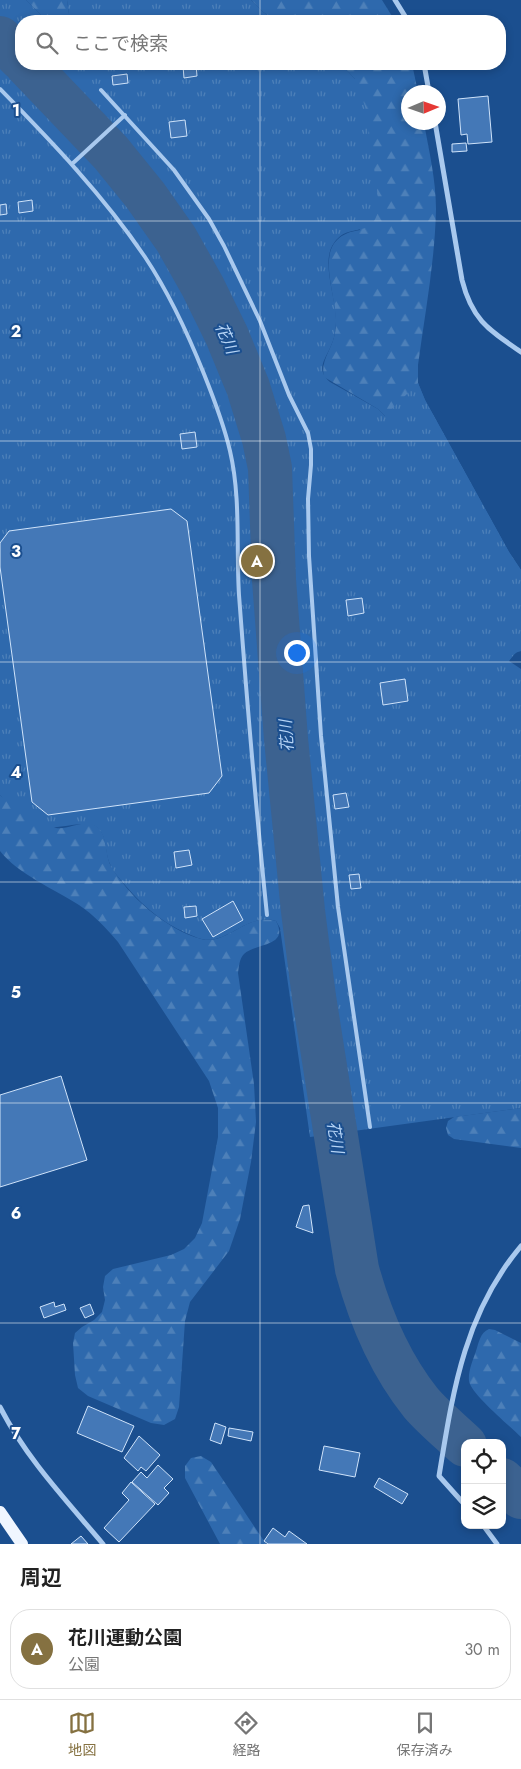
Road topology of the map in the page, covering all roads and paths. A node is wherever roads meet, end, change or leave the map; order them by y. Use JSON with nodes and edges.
{"nodes":[{"id":1,"x":395,"y":0,"type":"edge"},
{"id":2,"x":404,"y":15,"type":"edge"},
{"id":3,"x":425,"y":70,"type":"edge"},
{"id":4,"x":428,"y":85,"type":"edge"},
{"id":5,"x":0,"y":89,"type":"edge"},
{"id":6,"x":102,"y":90,"type":"dead end"},
{"id":7,"x":125,"y":115,"type":"junction"},
{"id":8,"x":436,"y":130,"type":"edge"},
{"id":9,"x":72,"y":164,"type":"junction"},
{"id":10,"x":521,"y":352,"type":"edge"},
{"id":11,"x":267,"y":915,"type":"dead end"},
{"id":12,"x":370,"y":1127,"type":"dead end"},
{"id":13,"x":521,"y":1246,"type":"edge"},
{"id":14,"x":0,"y":1407,"type":"edge"},
{"id":15,"x":461,"y":1501,"type":"edge"},
{"id":16,"x":0,"y":1512,"type":"edge"},
{"id":17,"x":486,"y":1529,"type":"edge"},
{"id":18,"x":22,"y":1544,"type":"edge"},
{"id":19,"x":103,"y":1544,"type":"edge"},
{"id":20,"x":496,"y":1544,"type":"edge"}],
"edges":[{"from":1,"to":2,"type":"street"},
{"from":3,"to":4,"type":"street"},
{"from":5,"to":9,"type":"lane"},
{"from":6,"to":7,"type":"lane"},
{"from":7,"to":9,"type":"lane"},
{"from":7,"to":12,"type":"lane"},
{"from":8,"to":10,"type":"street"},
{"from":9,"to":11,"type":"lane"},
{"from":13,"to":15,"type":"street"},
{"from":14,"to":19,"type":"street"},
{"from":16,"to":18,"type":"main road"},
{"from":17,"to":20,"type":"street"}]}
